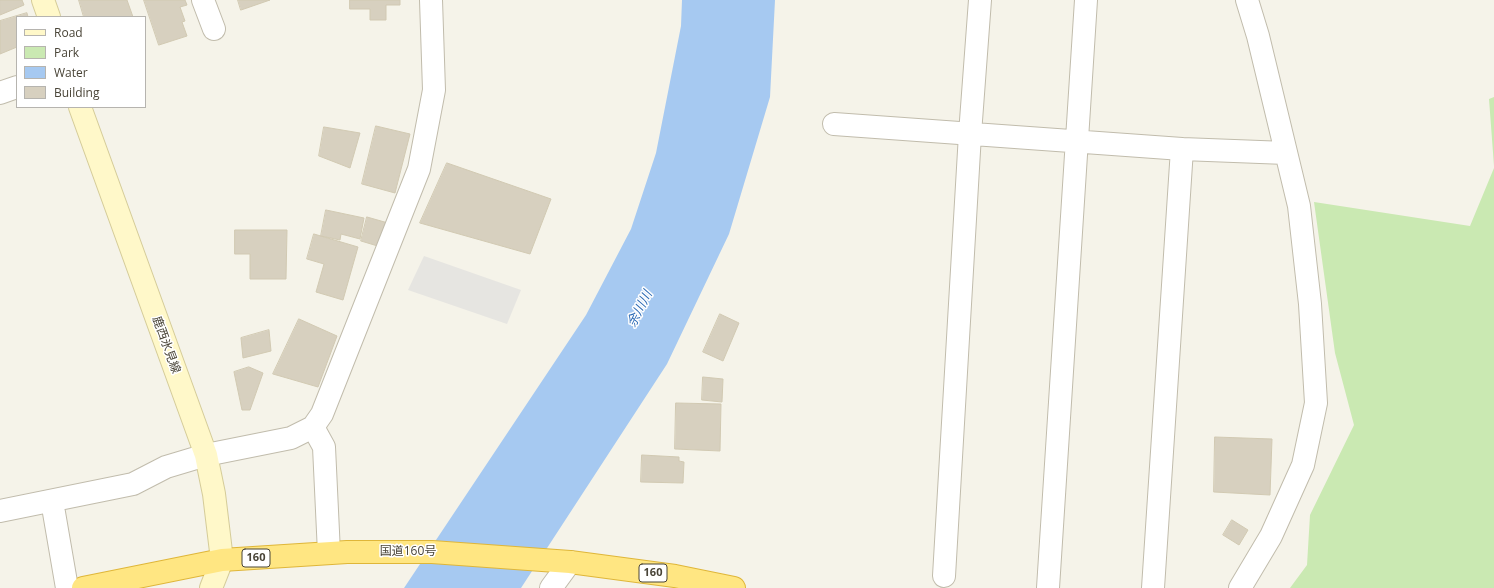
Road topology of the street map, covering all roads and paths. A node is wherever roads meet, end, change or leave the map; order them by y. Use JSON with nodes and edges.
{"nodes":[{"id":1,"x":43,"y":0,"type":"edge"},
{"id":2,"x":203,"y":0,"type":"edge"},
{"id":3,"x":431,"y":0,"type":"edge"},
{"id":4,"x":980,"y":0,"type":"edge"},
{"id":5,"x":1086,"y":0,"type":"edge"},
{"id":6,"x":1247,"y":0,"type":"edge"},
{"id":7,"x":49,"y":16,"type":"edge"},
{"id":8,"x":214,"y":29,"type":"dead end"},
{"id":9,"x":16,"y":87,"type":"edge"},
{"id":10,"x":0,"y":93,"type":"edge"},
{"id":11,"x":80,"y":108,"type":"edge"},
{"id":12,"x":834,"y":124,"type":"dead end"},
{"id":13,"x":970,"y":134,"type":"junction"},
{"id":14,"x":1077,"y":142,"type":"junction"},
{"id":15,"x":1182,"y":149,"type":"junction"},
{"id":16,"x":1286,"y":153,"type":"junction"},
{"id":17,"x":313,"y":427,"type":"junction"},
{"id":18,"x":206,"y":455,"type":"junction"},
{"id":19,"x":52,"y":501,"type":"junction"},
{"id":20,"x":0,"y":511,"type":"edge"},
{"id":21,"x":329,"y":553,"type":"junction"},
{"id":22,"x":222,"y":560,"type":"junction"},
{"id":23,"x":570,"y":562,"type":"junction"},
{"id":24,"x":944,"y":576,"type":"dead end"},
{"id":25,"x":67,"y":588,"type":"edge"},
{"id":26,"x":83,"y":588,"type":"edge"},
{"id":27,"x":211,"y":588,"type":"edge"},
{"id":28,"x":551,"y":588,"type":"edge"},
{"id":29,"x":734,"y":588,"type":"edge"},
{"id":30,"x":1048,"y":588,"type":"edge"},
{"id":31,"x":1153,"y":588,"type":"edge"},
{"id":32,"x":1240,"y":588,"type":"edge"}],
"edges":[{"from":1,"to":7,"type":"main road"},
{"from":2,"to":8,"type":"street"},
{"from":3,"to":17,"type":"street"},
{"from":4,"to":13,"type":"street"},
{"from":5,"to":14,"type":"street"},
{"from":6,"to":16,"type":"street"},
{"from":9,"to":10,"type":"street"},
{"from":11,"to":18,"type":"main road","name":"鹿西氷見線"},
{"from":12,"to":13,"type":"street"},
{"from":13,"to":14,"type":"street"},
{"from":13,"to":24,"type":"street"},
{"from":14,"to":15,"type":"street"},
{"from":14,"to":30,"type":"street"},
{"from":15,"to":16,"type":"street"},
{"from":15,"to":31,"type":"street"},
{"from":16,"to":32,"type":"street"},
{"from":17,"to":18,"type":"street"},
{"from":17,"to":21,"type":"street"},
{"from":18,"to":19,"type":"street"},
{"from":18,"to":22,"type":"main road","name":"鹿西氷見線"},
{"from":19,"to":20,"type":"street"},
{"from":19,"to":25,"type":"street"},
{"from":21,"to":22,"type":"highway","name":"国道160号","number":"160"},
{"from":21,"to":23,"type":"highway","name":"国道160号","number":"160"},
{"from":22,"to":26,"type":"highway","name":"国道160号","number":"160"},
{"from":22,"to":27,"type":"main road","name":"鹿西氷見線"},
{"from":23,"to":28,"type":"street"},
{"from":23,"to":29,"type":"highway","name":"国道160号","number":"160"}]}
